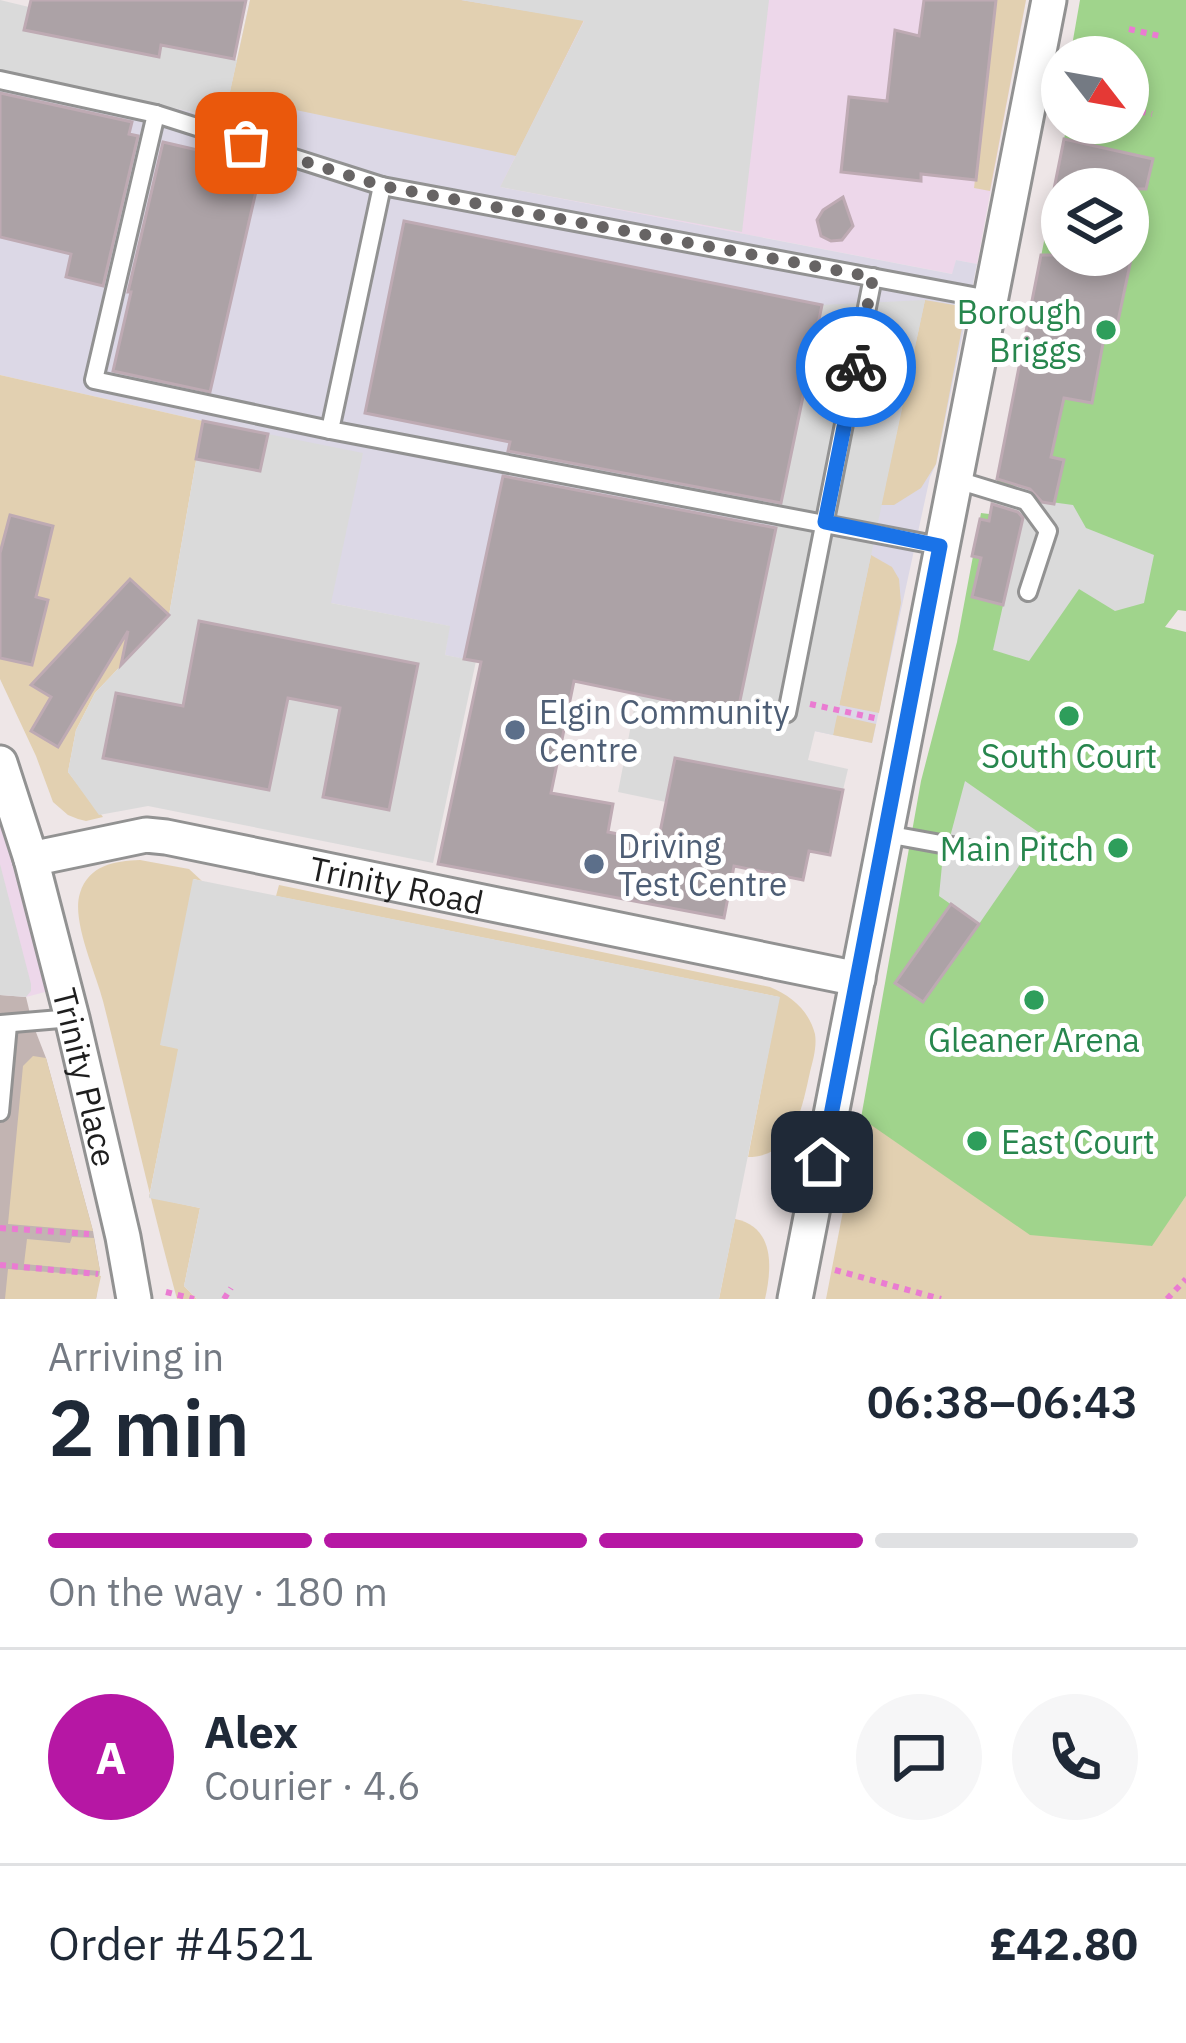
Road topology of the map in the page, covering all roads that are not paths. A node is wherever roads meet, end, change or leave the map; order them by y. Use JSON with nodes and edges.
{"nodes":[{"id":1,"x":1049,"y":0,"type":"edge"},
{"id":2,"x":0,"y":80,"type":"edge"},
{"id":3,"x":156,"y":114,"type":"junction"},
{"id":4,"x":382,"y":186,"type":"junction"},
{"id":5,"x":873,"y":277,"type":"junction"},
{"id":6,"x":989,"y":299,"type":"junction"},
{"id":7,"x":330,"y":430,"type":"junction"},
{"id":8,"x":953,"y":479,"type":"junction"},
{"id":9,"x":825,"y":522,"type":"junction"},
{"id":10,"x":940,"y":546,"type":"junction"},
{"id":11,"x":1028,"y":592,"type":"dead end"},
{"id":12,"x":789,"y":706,"type":"road end"},
{"id":13,"x":0,"y":764,"type":"edge"},
{"id":14,"x":886,"y":833,"type":"junction"},
{"id":15,"x":974,"y":850,"type":"dead end"},
{"id":16,"x":31,"y":859,"type":"junction"},
{"id":17,"x":858,"y":979,"type":"junction"},
{"id":18,"x":72,"y":1018,"type":"junction"},
{"id":19,"x":4,"y":1024,"type":"edge"},
{"id":20,"x":0,"y":1112,"type":"edge"},
{"id":21,"x":143,"y":1289,"type":"edge"},
{"id":22,"x":795,"y":1299,"type":"edge"}],
"edges":[{"from":1,"to":6,"type":"street"},
{"from":2,"to":3,"type":"lane"},
{"from":3,"to":4,"type":"lane"},
{"from":3,"to":7,"type":"lane"},
{"from":4,"to":5,"type":"lane"},
{"from":4,"to":7,"type":"lane"},
{"from":5,"to":6,"type":"lane"},
{"from":5,"to":9,"type":"lane"},
{"from":6,"to":8,"type":"street"},
{"from":7,"to":9,"type":"lane"},
{"from":8,"to":10,"type":"street"},
{"from":8,"to":11,"type":"lane"},
{"from":9,"to":10,"type":"lane"},
{"from":9,"to":12,"type":"lane"},
{"from":10,"to":14,"type":"street"},
{"from":13,"to":16,"type":"street"},
{"from":14,"to":15,"type":"lane"},
{"from":14,"to":17,"type":"street"},
{"from":16,"to":17,"type":"street","name":"Trinity Road"},
{"from":16,"to":18,"type":"street","name":"Trinity Place"},
{"from":17,"to":22,"type":"street"},
{"from":18,"to":19,"type":"lane"},
{"from":18,"to":21,"type":"street","name":"Trinity Place"},
{"from":19,"to":20,"type":"lane"}]}
